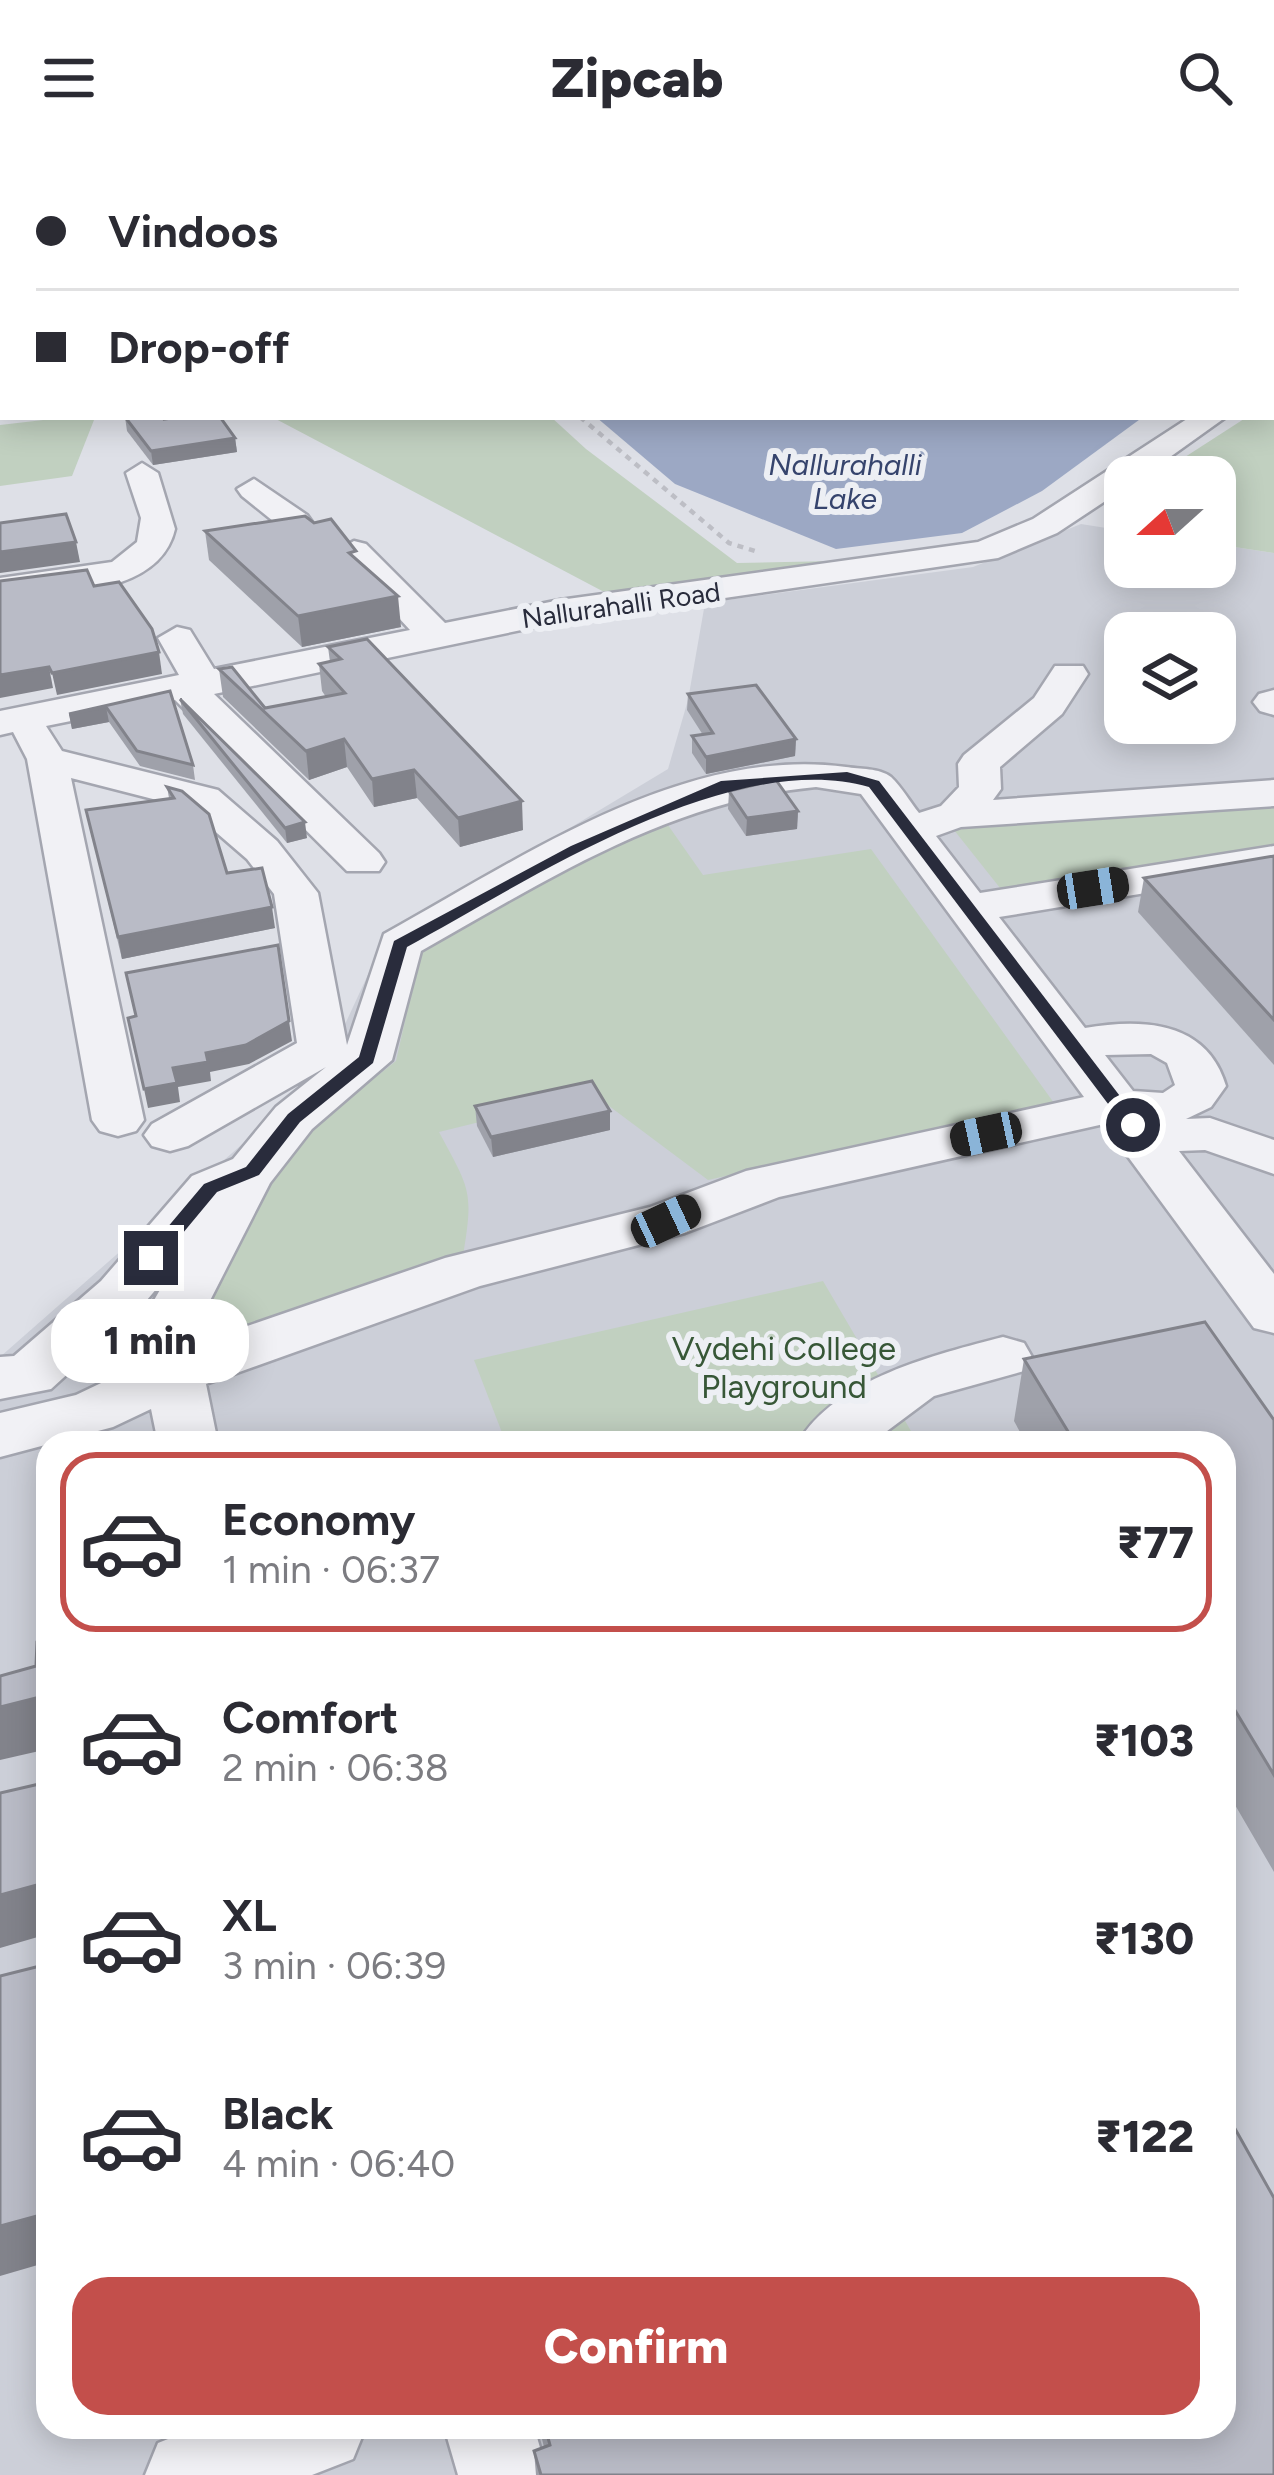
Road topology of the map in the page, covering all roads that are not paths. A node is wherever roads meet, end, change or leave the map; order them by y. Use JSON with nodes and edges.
{"nodes":[{"id":1,"x":1206,"y":420,"type":"edge"},
{"id":2,"x":142,"y":473,"type":"dead end"},
{"id":3,"x":254,"y":489,"type":"dead end"},
{"id":4,"x":249,"y":528,"type":"edge"},
{"id":5,"x":354,"y":551,"type":"edge"},
{"id":6,"x":0,"y":589,"type":"edge"},
{"id":7,"x":436,"y":635,"type":"junction"},
{"id":8,"x":177,"y":638,"type":"dead end"},
{"id":9,"x":1069,"y":674,"type":"dead end"},
{"id":10,"x":195,"y":687,"type":"junction"},
{"id":11,"x":12,"y":722,"type":"edge"},
{"id":12,"x":848,"y":733,"type":"dead end"},
{"id":13,"x":47,"y":759,"type":"junction"},
{"id":14,"x":874,"y":784,"type":"junction"},
{"id":15,"x":1274,"y":793,"type":"edge"},
{"id":16,"x":933,"y":822,"type":"junction"},
{"id":17,"x":1274,"y":859,"type":"edge"},
{"id":18,"x":363,"y":862,"type":"dead end"},
{"id":19,"x":972,"y":908,"type":"junction"},
{"id":20,"x":1073,"y":1045,"type":"junction"},
{"id":21,"x":118,"y":1120,"type":"dead end"},
{"id":22,"x":1130,"y":1121,"type":"junction"},
{"id":23,"x":170,"y":1135,"type":"dead end"},
{"id":24,"x":1274,"y":1157,"type":"edge"},
{"id":25,"x":253,"y":1171,"type":"junction"},
{"id":26,"x":1274,"y":1314,"type":"edge"},
{"id":27,"x":1004,"y":1358,"type":"dead end"},
{"id":28,"x":172,"y":1374,"type":"junction"},
{"id":29,"x":0,"y":1378,"type":"edge"},
{"id":30,"x":185,"y":1431,"type":"edge"},
{"id":31,"x":845,"y":1431,"type":"edge"},
{"id":32,"x":0,"y":1435,"type":"edge"},
{"id":33,"x":288,"y":2439,"type":"edge"},
{"id":34,"x":492,"y":2439,"type":"edge"},
{"id":35,"x":190,"y":2475,"type":"edge"},
{"id":36,"x":503,"y":2475,"type":"edge"}],
"edges":[{"from":1,"to":7,"type":"street","name":"Nallurahalli Road"},
{"from":2,"to":6,"type":"street"},
{"from":3,"to":4,"type":"street"},
{"from":5,"to":7,"type":"street"},
{"from":7,"to":10,"type":"street","name":"Nallurahalli Road"},
{"from":8,"to":10,"type":"street"},
{"from":9,"to":16,"type":"street"},
{"from":10,"to":11,"type":"street","name":"Nallurahalli Road"},
{"from":10,"to":18,"type":"street"},
{"from":11,"to":13,"type":"street"},
{"from":12,"to":14,"type":"street"},
{"from":13,"to":21,"type":"street"},
{"from":13,"to":23,"type":"street"},
{"from":14,"to":16,"type":"street"},
{"from":14,"to":25,"type":"street"},
{"from":15,"to":16,"type":"street"},
{"from":16,"to":19,"type":"street"},
{"from":17,"to":19,"type":"street"},
{"from":19,"to":20,"type":"street"},
{"from":20,"to":22,"type":"street"},
{"from":20,"to":22,"type":"street"},
{"from":22,"to":24,"type":"street"},
{"from":22,"to":26,"type":"street"},
{"from":22,"to":28,"type":"street"},
{"from":25,"to":28,"type":"street"},
{"from":25,"to":29,"type":"street"},
{"from":27,"to":31,"type":"street"},
{"from":28,"to":30,"type":"street"},
{"from":28,"to":32,"type":"street"},
{"from":33,"to":35,"type":"street"},
{"from":34,"to":36,"type":"street"}]}
